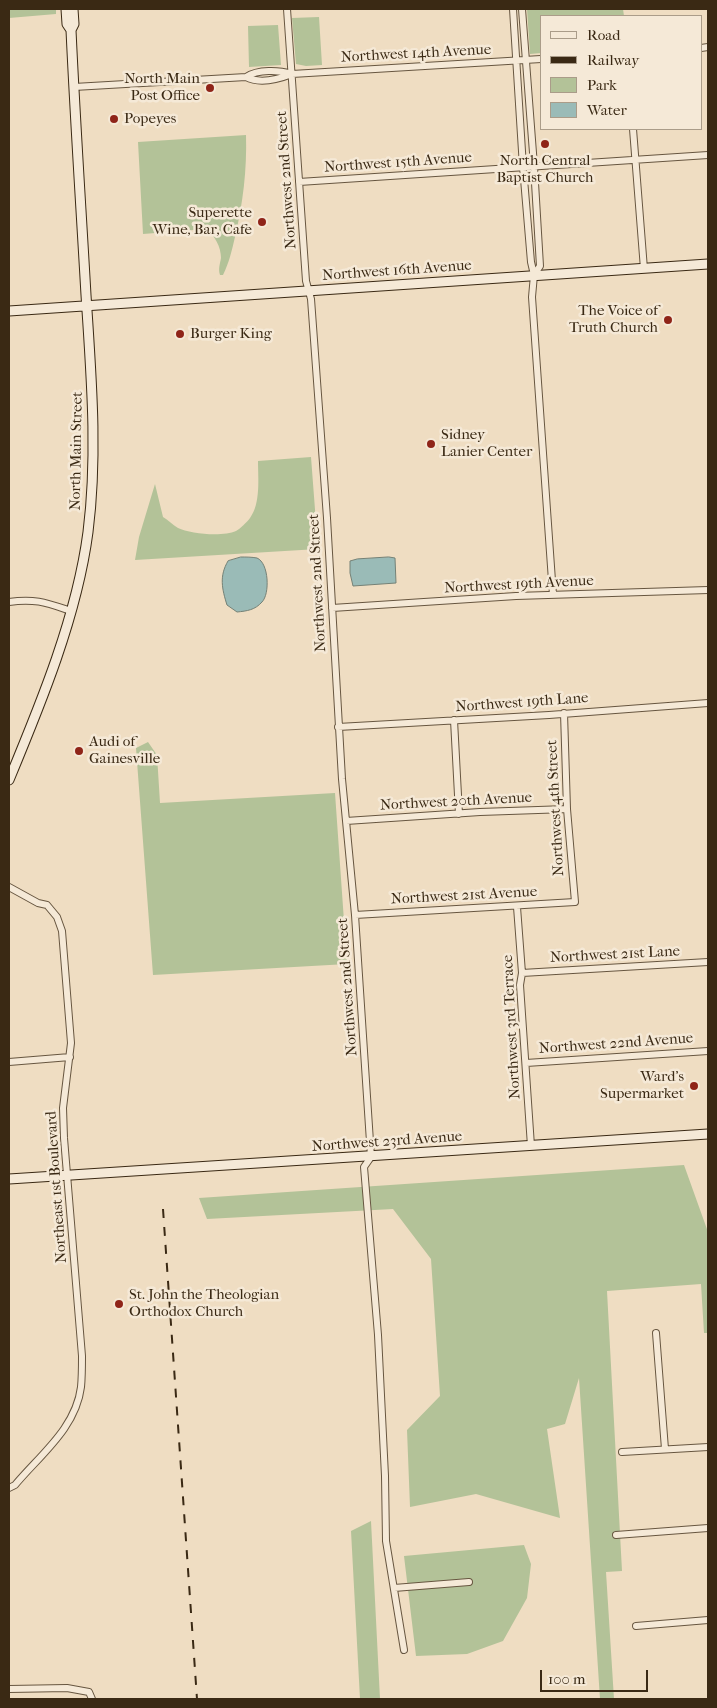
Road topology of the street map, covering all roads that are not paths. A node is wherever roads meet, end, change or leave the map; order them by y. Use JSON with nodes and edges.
{"nodes":[{"id":1,"x":66,"y":9,"type":"edge"},
{"id":2,"x":73,"y":9,"type":"edge"},
{"id":3,"x":287,"y":9,"type":"edge"},
{"id":4,"x":513,"y":9,"type":"edge"},
{"id":5,"x":522,"y":9,"type":"edge"},
{"id":6,"x":71,"y":30,"type":"junction"},
{"id":7,"x":540,"y":59,"type":"edge"},
{"id":8,"x":525,"y":60,"type":"junction"},
{"id":9,"x":516,"y":61,"type":"junction"},
{"id":10,"x":292,"y":74,"type":"junction"},
{"id":11,"x":74,"y":87,"type":"junction"},
{"id":12,"x":633,"y":130,"type":"edge"},
{"id":13,"x":708,"y":155,"type":"edge"},
{"id":14,"x":636,"y":159,"type":"junction"},
{"id":15,"x":534,"y":166,"type":"junction"},
{"id":16,"x":523,"y":167,"type":"junction"},
{"id":17,"x":300,"y":182,"type":"junction"},
{"id":18,"x":708,"y":264,"type":"edge"},
{"id":19,"x":644,"y":269,"type":"junction"},
{"id":20,"x":534,"y":275,"type":"junction"},
{"id":21,"x":309,"y":291,"type":"junction"},
{"id":22,"x":87,"y":306,"type":"junction"},
{"id":23,"x":9,"y":311,"type":"edge"},
{"id":24,"x":708,"y":590,"type":"edge"},
{"id":25,"x":553,"y":595,"type":"junction"},
{"id":26,"x":9,"y":602,"type":"edge"},
{"id":27,"x":332,"y":608,"type":"junction"},
{"id":28,"x":71,"y":611,"type":"junction"},
{"id":29,"x":708,"y":702,"type":"edge"},
{"id":30,"x":564,"y":713,"type":"junction"},
{"id":31,"x":454,"y":720,"type":"junction"},
{"id":32,"x":338,"y":727,"type":"junction"},
{"id":33,"x":9,"y":780,"type":"edge"},
{"id":34,"x":567,"y":809,"type":"junction"},
{"id":35,"x":459,"y":814,"type":"junction"},
{"id":36,"x":346,"y":821,"type":"junction"},
{"id":37,"x":9,"y":887,"type":"edge"},
{"id":38,"x":575,"y":902,"type":"joint"},
{"id":39,"x":517,"y":907,"type":"junction"},
{"id":40,"x":355,"y":914,"type":"junction"},
{"id":41,"x":708,"y":962,"type":"edge"},
{"id":42,"x":522,"y":973,"type":"junction"},
{"id":43,"x":708,"y":1051,"type":"edge"},
{"id":44,"x":70,"y":1056,"type":"junction"},
{"id":45,"x":9,"y":1062,"type":"edge"},
{"id":46,"x":526,"y":1063,"type":"junction"},
{"id":47,"x":708,"y":1134,"type":"edge"},
{"id":48,"x":531,"y":1146,"type":"junction"},
{"id":49,"x":371,"y":1157,"type":"junction"},
{"id":50,"x":67,"y":1176,"type":"junction"},
{"id":51,"x":9,"y":1179,"type":"edge"},
{"id":52,"x":656,"y":1334,"type":"dead end"},
{"id":53,"x":708,"y":1447,"type":"edge"},
{"id":54,"x":665,"y":1449,"type":"junction"},
{"id":55,"x":622,"y":1452,"type":"dead end"},
{"id":56,"x":9,"y":1488,"type":"edge"},
{"id":57,"x":708,"y":1528,"type":"edge"},
{"id":58,"x":616,"y":1535,"type":"dead end"},
{"id":59,"x":469,"y":1582,"type":"dead end"},
{"id":60,"x":394,"y":1588,"type":"junction"},
{"id":61,"x":708,"y":1620,"type":"edge"},
{"id":62,"x":636,"y":1626,"type":"dead end"},
{"id":63,"x":404,"y":1650,"type":"dead end"},
{"id":64,"x":9,"y":1689,"type":"edge"},
{"id":65,"x":92,"y":1699,"type":"edge"}],
"edges":[{"from":1,"to":6,"type":"main road"},
{"from":2,"to":6,"type":"main road"},
{"from":3,"to":10,"type":"street","name":"Northwest 2nd Street"},
{"from":4,"to":9,"type":"street"},
{"from":5,"to":8,"type":"street"},
{"from":6,"to":11,"type":"main road","name":"North Main Street"},
{"from":7,"to":8,"type":"street","name":"Northwest 14th Avenue"},
{"from":8,"to":9,"type":"street","name":"Northwest 14th Avenue"},
{"from":8,"to":15,"type":"street"},
{"from":9,"to":10,"type":"street","name":"Northwest 14th Avenue"},
{"from":9,"to":16,"type":"street"},
{"from":10,"to":11,"type":"street","name":"Northwest 14th Avenue"},
{"from":10,"to":17,"type":"street","name":"Northwest 2nd Street"},
{"from":11,"to":22,"type":"main road","name":"North Main Street"},
{"from":12,"to":14,"type":"street"},
{"from":13,"to":14,"type":"street","name":"Northwest 15th Avenue"},
{"from":14,"to":15,"type":"street","name":"Northwest 15th Avenue"},
{"from":14,"to":19,"type":"street"},
{"from":15,"to":16,"type":"street","name":"Northwest 15th Avenue"},
{"from":15,"to":20,"type":"street"},
{"from":16,"to":17,"type":"street","name":"Northwest 15th Avenue"},
{"from":16,"to":20,"type":"street"},
{"from":17,"to":21,"type":"street","name":"Northwest 2nd Street"},
{"from":18,"to":19,"type":"main road","name":"Northwest 16th Avenue"},
{"from":19,"to":20,"type":"main road","name":"Northwest 16th Avenue"},
{"from":20,"to":21,"type":"main road","name":"Northwest 16th Avenue"},
{"from":20,"to":25,"type":"street"},
{"from":21,"to":22,"type":"main road","name":"Northwest 16th Avenue"},
{"from":21,"to":27,"type":"street","name":"Northwest 2nd Street"},
{"from":22,"to":23,"type":"main road","name":"Northwest 16th Avenue"},
{"from":22,"to":28,"type":"main road","name":"North Main Street"},
{"from":24,"to":25,"type":"street","name":"Northwest 19th Avenue"},
{"from":25,"to":27,"type":"street","name":"Northwest 19th Avenue"},
{"from":26,"to":28,"type":"street"},
{"from":27,"to":32,"type":"street","name":"Northwest 2nd Street"},
{"from":28,"to":33,"type":"main road","name":"North Main Street"},
{"from":29,"to":30,"type":"street","name":"Northwest 19th Lane"},
{"from":30,"to":31,"type":"street","name":"Northwest 19th Lane"},
{"from":30,"to":34,"type":"street","name":"Northwest 4th Street"},
{"from":31,"to":32,"type":"street","name":"Northwest 19th Lane"},
{"from":31,"to":35,"type":"street"},
{"from":32,"to":36,"type":"street","name":"Northwest 2nd Street"},
{"from":34,"to":35,"type":"street","name":"Northwest 20th Avenue"},
{"from":34,"to":38,"type":"street","name":"Northwest 4th Street"},
{"from":35,"to":36,"type":"street","name":"Northwest 20th Avenue"},
{"from":36,"to":40,"type":"street","name":"Northwest 2nd Street"},
{"from":37,"to":44,"type":"street","name":"Northeast 1st Boulevard"},
{"from":38,"to":39,"type":"street","name":"Northwest 21st Avenue"},
{"from":39,"to":40,"type":"street","name":"Northwest 21st Avenue"},
{"from":39,"to":42,"type":"street","name":"Northwest 3rd Terrace"},
{"from":40,"to":49,"type":"street","name":"Northwest 2nd Street"},
{"from":41,"to":42,"type":"street","name":"Northwest 21st Lane"},
{"from":42,"to":46,"type":"street","name":"Northwest 3rd Terrace"},
{"from":43,"to":46,"type":"street","name":"Northwest 22nd Avenue"},
{"from":44,"to":45,"type":"street"},
{"from":44,"to":50,"type":"street","name":"Northeast 1st Boulevard"},
{"from":46,"to":48,"type":"street","name":"Northwest 3rd Terrace"},
{"from":47,"to":48,"type":"main road","name":"Northwest 23rd Avenue"},
{"from":48,"to":49,"type":"main road","name":"Northwest 23rd Avenue"},
{"from":49,"to":50,"type":"main road","name":"Northwest 23rd Avenue"},
{"from":49,"to":60,"type":"street","name":"Northwest 2nd Street"},
{"from":50,"to":51,"type":"main road","name":"Northwest 23rd Avenue"},
{"from":50,"to":56,"type":"street","name":"Northeast 1st Boulevard"},
{"from":52,"to":54,"type":"street"},
{"from":53,"to":54,"type":"street"},
{"from":54,"to":55,"type":"street"},
{"from":57,"to":58,"type":"street"},
{"from":59,"to":60,"type":"street"},
{"from":60,"to":63,"type":"street","name":"Northwest 2nd Street"},
{"from":61,"to":62,"type":"street"},
{"from":64,"to":65,"type":"street"}]}
